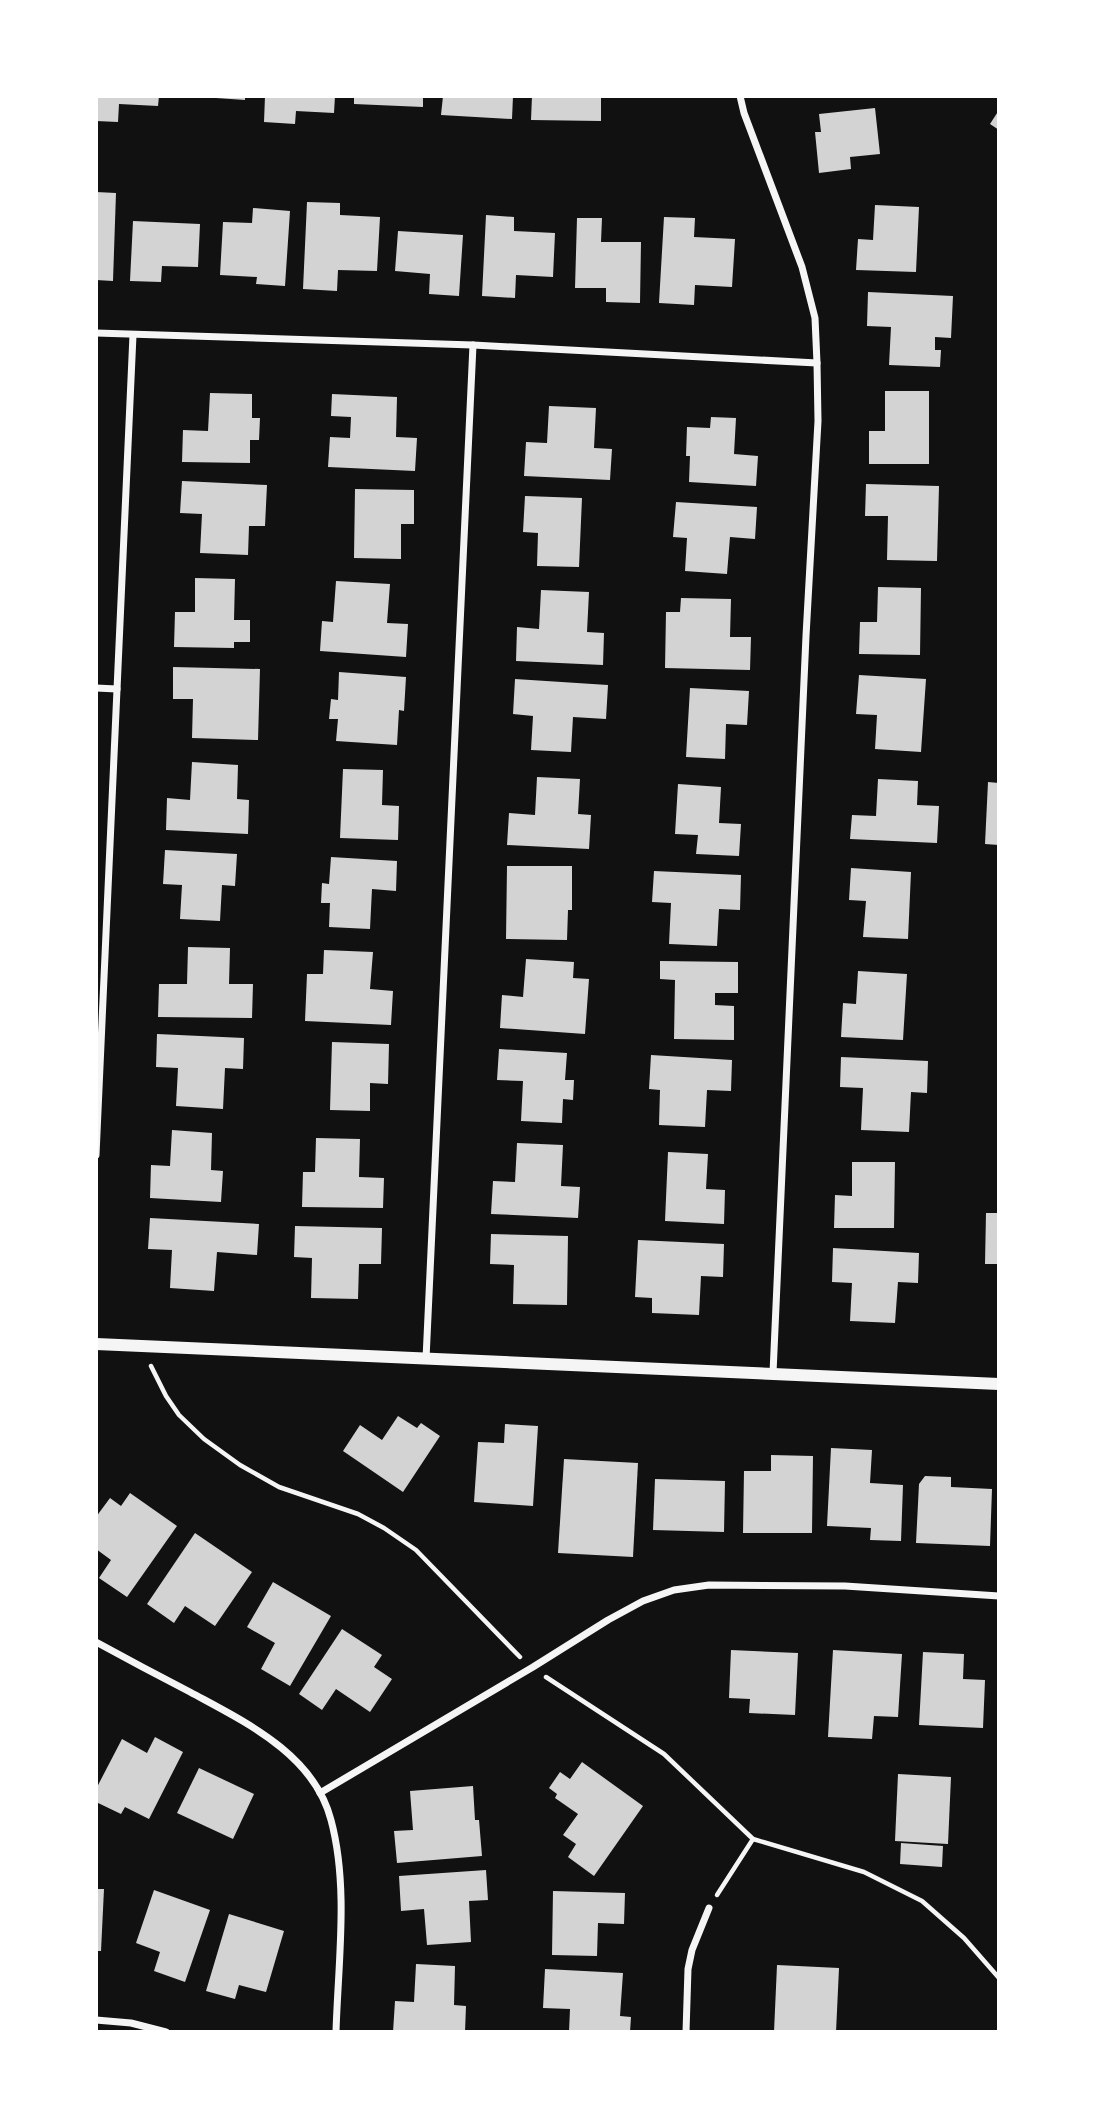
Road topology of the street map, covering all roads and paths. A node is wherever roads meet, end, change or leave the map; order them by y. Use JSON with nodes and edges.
{"nodes":[{"id":1,"x":740,"y":96,"type":"edge"},
{"id":2,"x":96,"y":333,"type":"edge"},
{"id":3,"x":133,"y":335,"type":"junction"},
{"id":4,"x":473,"y":345,"type":"junction"},
{"id":5,"x":817,"y":363,"type":"junction"},
{"id":6,"x":96,"y":688,"type":"edge"},
{"id":7,"x":117,"y":690,"type":"junction"},
{"id":8,"x":99,"y":1059,"type":"edge"},
{"id":9,"x":96,"y":1154,"type":"edge"},
{"id":10,"x":96,"y":1344,"type":"edge"},
{"id":11,"x":426,"y":1359,"type":"junction"},
{"id":12,"x":773,"y":1373,"type":"junction"},
{"id":13,"x":999,"y":1384,"type":"edge"},
{"id":14,"x":999,"y":1596,"type":"edge"},
{"id":15,"x":96,"y":1642,"type":"edge"},
{"id":16,"x":320,"y":1793,"type":"junction"},
{"id":17,"x":753,"y":1839,"type":"dead end"},
{"id":18,"x":709,"y":1908,"type":"joint"},
{"id":19,"x":96,"y":2020,"type":"edge"},
{"id":20,"x":166,"y":2032,"type":"edge"},
{"id":21,"x":336,"y":2032,"type":"edge"},
{"id":22,"x":686,"y":2032,"type":"edge"}],
"edges":[{"from":1,"to":5,"type":"street"},
{"from":2,"to":3,"type":"street"},
{"from":3,"to":4,"type":"street"},
{"from":3,"to":7,"type":"street"},
{"from":4,"to":5,"type":"street"},
{"from":4,"to":11,"type":"street"},
{"from":5,"to":12,"type":"street"},
{"from":6,"to":7,"type":"street"},
{"from":7,"to":8,"type":"street"},
{"from":8,"to":9,"type":"street"},
{"from":10,"to":11,"type":"street"},
{"from":11,"to":12,"type":"street"},
{"from":12,"to":13,"type":"street"},
{"from":14,"to":16,"type":"street"},
{"from":15,"to":16,"type":"street"},
{"from":16,"to":21,"type":"street"},
{"from":17,"to":18,"type":"path"},
{"from":18,"to":22,"type":"street"},
{"from":19,"to":20,"type":"street"}]}
